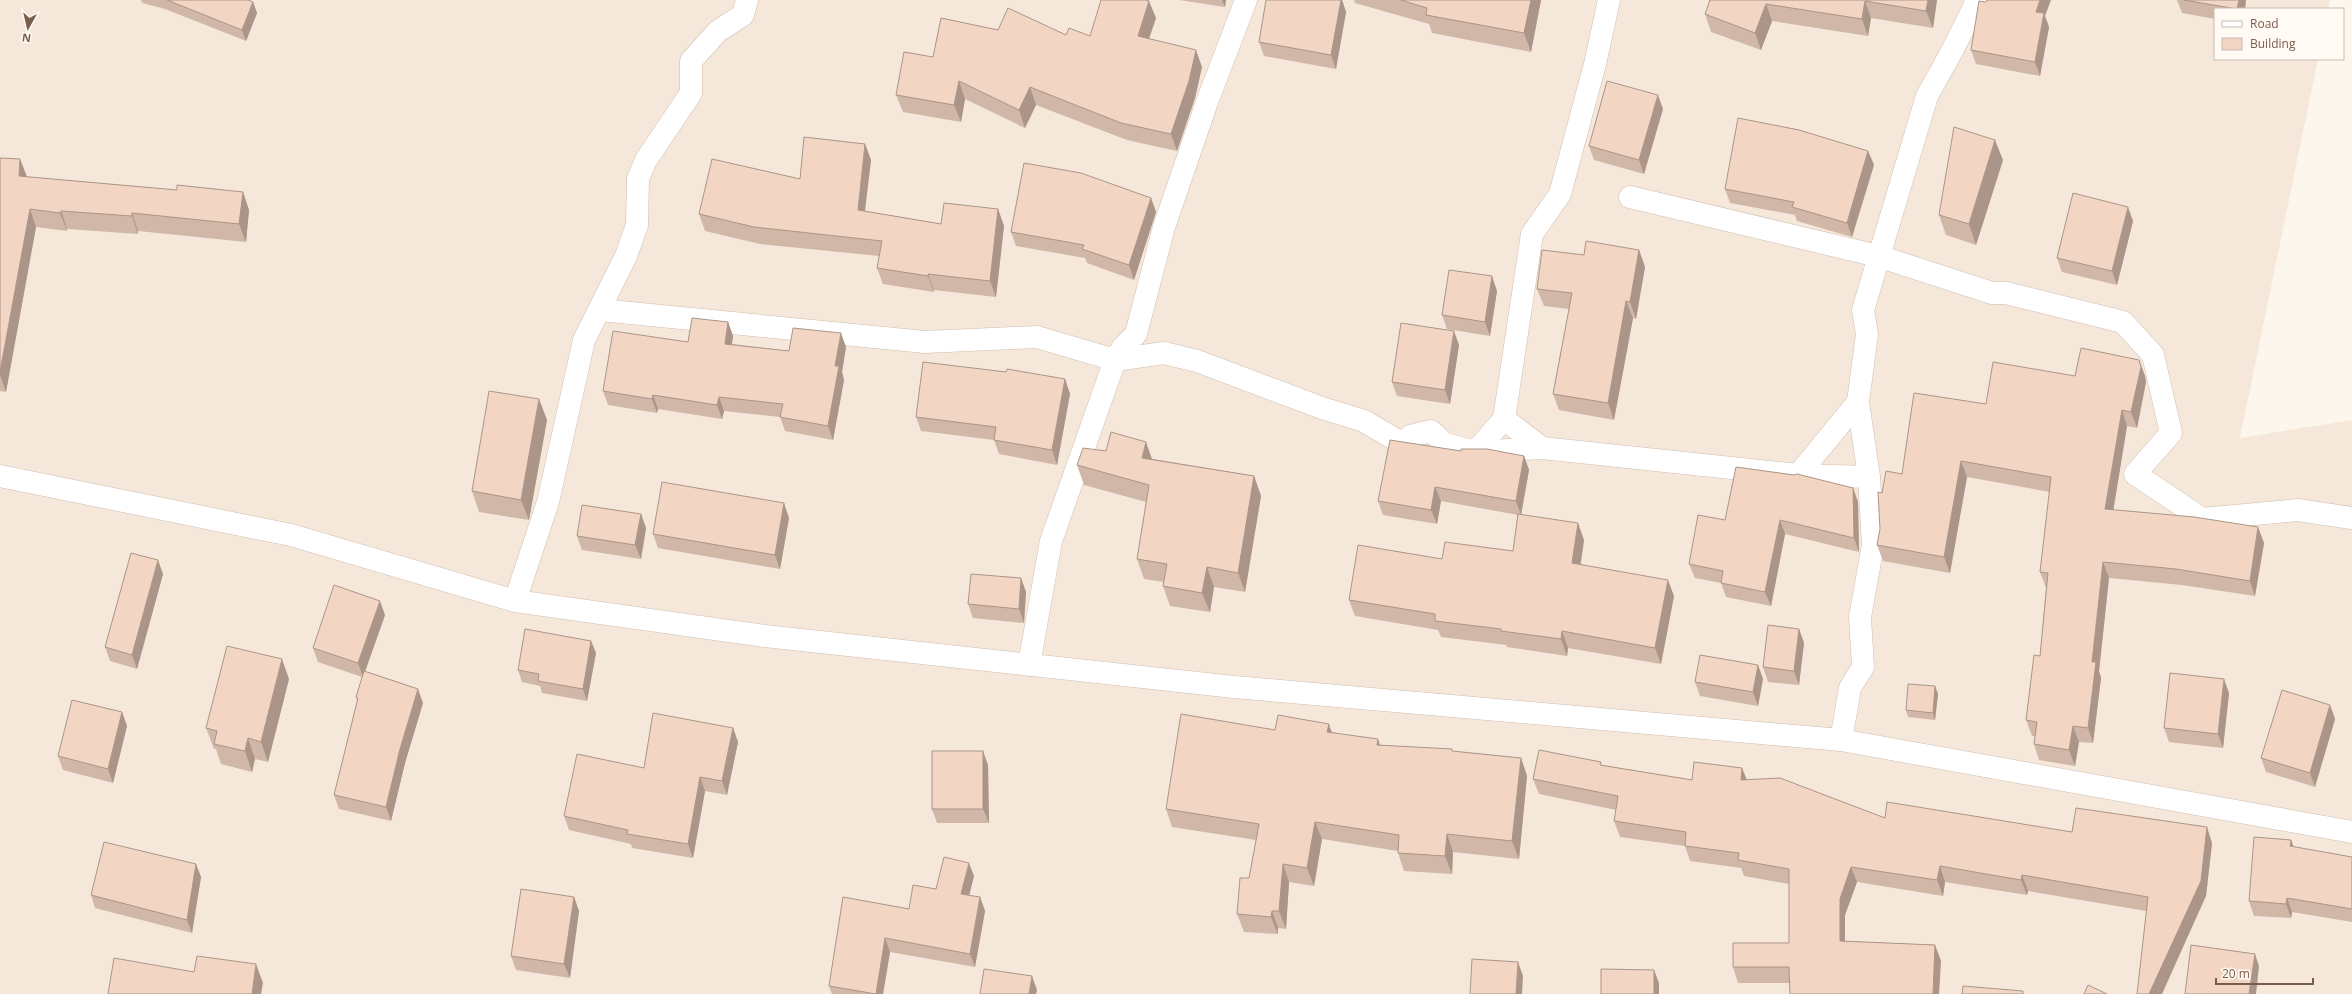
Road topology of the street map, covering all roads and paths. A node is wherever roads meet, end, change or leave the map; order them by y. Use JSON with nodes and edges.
{"nodes":[{"id":1,"x":747,"y":0,"type":"edge"},
{"id":2,"x":1246,"y":0,"type":"edge"},
{"id":3,"x":1609,"y":0,"type":"edge"},
{"id":4,"x":1976,"y":0,"type":"edge"},
{"id":5,"x":1630,"y":197,"type":"dead end"},
{"id":6,"x":1878,"y":256,"type":"junction"},
{"id":7,"x":600,"y":310,"type":"junction"},
{"id":8,"x":1115,"y":360,"type":"junction"},
{"id":9,"x":1858,"y":402,"type":"junction"},
{"id":10,"x":1504,"y":419,"type":"junction"},
{"id":11,"x":1542,"y":448,"type":"junction"},
{"id":12,"x":1475,"y":452,"type":"junction"},
{"id":13,"x":1798,"y":475,"type":"junction"},
{"id":14,"x":0,"y":476,"type":"edge"},
{"id":15,"x":1869,"y":477,"type":"junction"},
{"id":16,"x":2352,"y":518,"type":"edge"},
{"id":17,"x":515,"y":601,"type":"junction"},
{"id":18,"x":1029,"y":665,"type":"junction"},
{"id":19,"x":1841,"y":740,"type":"junction"},
{"id":20,"x":2352,"y":832,"type":"edge"}],
"edges":[{"from":1,"to":7,"type":"street"},
{"from":2,"to":8,"type":"street"},
{"from":3,"to":10,"type":"street"},
{"from":4,"to":6,"type":"street"},
{"from":5,"to":6,"type":"street"},
{"from":6,"to":9,"type":"street"},
{"from":6,"to":16,"type":"street"},
{"from":7,"to":8,"type":"street"},
{"from":7,"to":17,"type":"street"},
{"from":8,"to":12,"type":"street"},
{"from":8,"to":18,"type":"street"},
{"from":9,"to":13,"type":"street"},
{"from":9,"to":15,"type":"street"},
{"from":10,"to":11,"type":"street"},
{"from":10,"to":12,"type":"street"},
{"from":11,"to":12,"type":"street"},
{"from":11,"to":13,"type":"street"},
{"from":13,"to":15,"type":"street"},
{"from":14,"to":17,"type":"street"},
{"from":15,"to":19,"type":"street"},
{"from":17,"to":18,"type":"street"},
{"from":18,"to":19,"type":"street"},
{"from":19,"to":20,"type":"street"}]}
